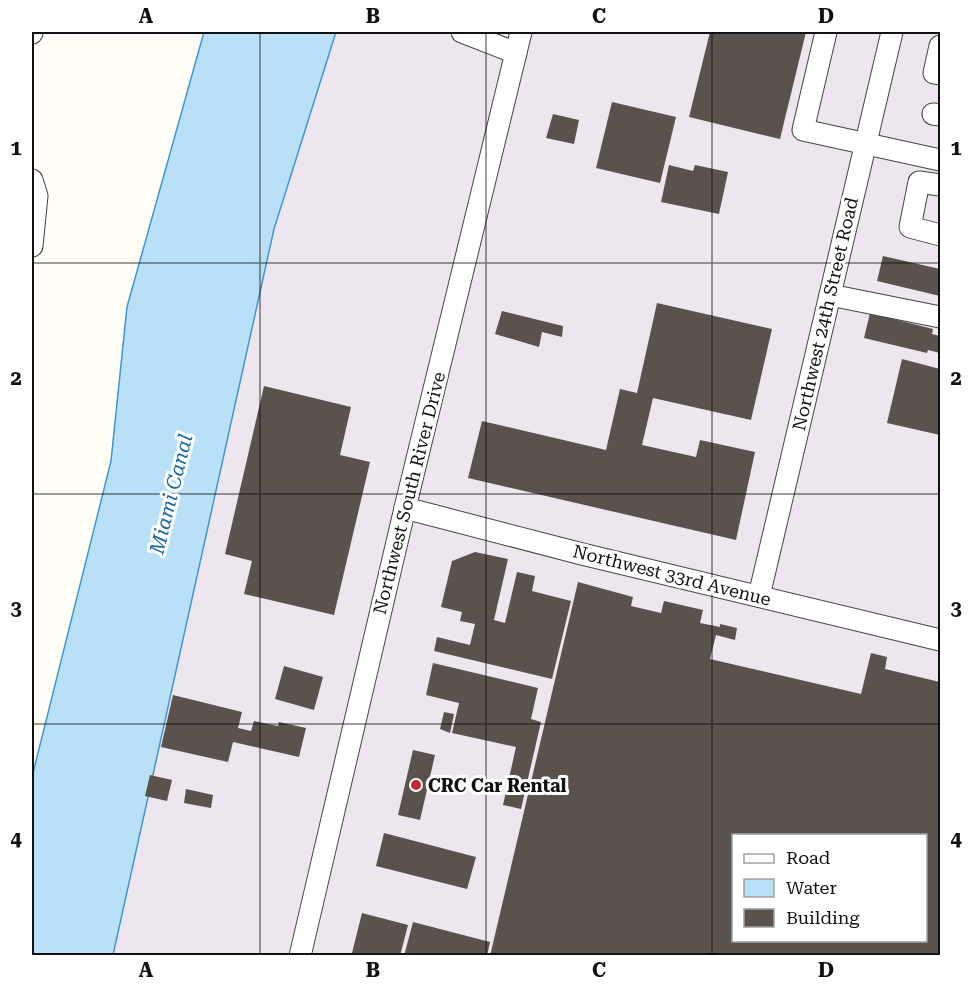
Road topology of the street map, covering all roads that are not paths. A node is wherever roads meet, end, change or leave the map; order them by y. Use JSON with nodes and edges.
{"nodes":[{"id":1,"x":462,"y":32,"type":"edge"},
{"id":2,"x":521,"y":32,"type":"edge"},
{"id":3,"x":826,"y":32,"type":"edge"},
{"id":4,"x":892,"y":32,"type":"edge"},
{"id":5,"x":940,"y":46,"type":"edge"},
{"id":6,"x":516,"y":53,"type":"junction"},
{"id":7,"x":940,"y":74,"type":"edge"},
{"id":8,"x":866,"y":144,"type":"junction"},
{"id":9,"x":940,"y":160,"type":"edge"},
{"id":10,"x":32,"y":180,"type":"edge"},
{"id":11,"x":940,"y":184,"type":"edge"},
{"id":12,"x":940,"y":235,"type":"edge"},
{"id":13,"x":32,"y":246,"type":"edge"},
{"id":14,"x":830,"y":295,"type":"junction"},
{"id":15,"x":940,"y":318,"type":"edge"},
{"id":16,"x":405,"y":508,"type":"junction"},
{"id":17,"x":759,"y":596,"type":"junction"},
{"id":18,"x":940,"y":640,"type":"edge"},
{"id":19,"x":300,"y":956,"type":"edge"}],
"edges":[{"from":1,"to":6,"type":"street"},
{"from":2,"to":6,"type":"street","name":"Northwest South River Drive"},
{"from":3,"to":8,"type":"street"},
{"from":4,"to":8,"type":"street","name":"Northwest 24th Street Road"},
{"from":5,"to":7,"type":"street"},
{"from":6,"to":16,"type":"street","name":"Northwest South River Drive"},
{"from":8,"to":9,"type":"street"},
{"from":8,"to":14,"type":"street","name":"Northwest 24th Street Road"},
{"from":10,"to":13,"type":"street"},
{"from":11,"to":12,"type":"street"},
{"from":14,"to":15,"type":"street"},
{"from":14,"to":17,"type":"street","name":"Northwest 24th Street Road"},
{"from":16,"to":17,"type":"street","name":"Northwest 33rd Avenue"},
{"from":16,"to":19,"type":"street","name":"Northwest South River Drive"},
{"from":17,"to":18,"type":"street","name":"Northwest 33rd Avenue"}]}
